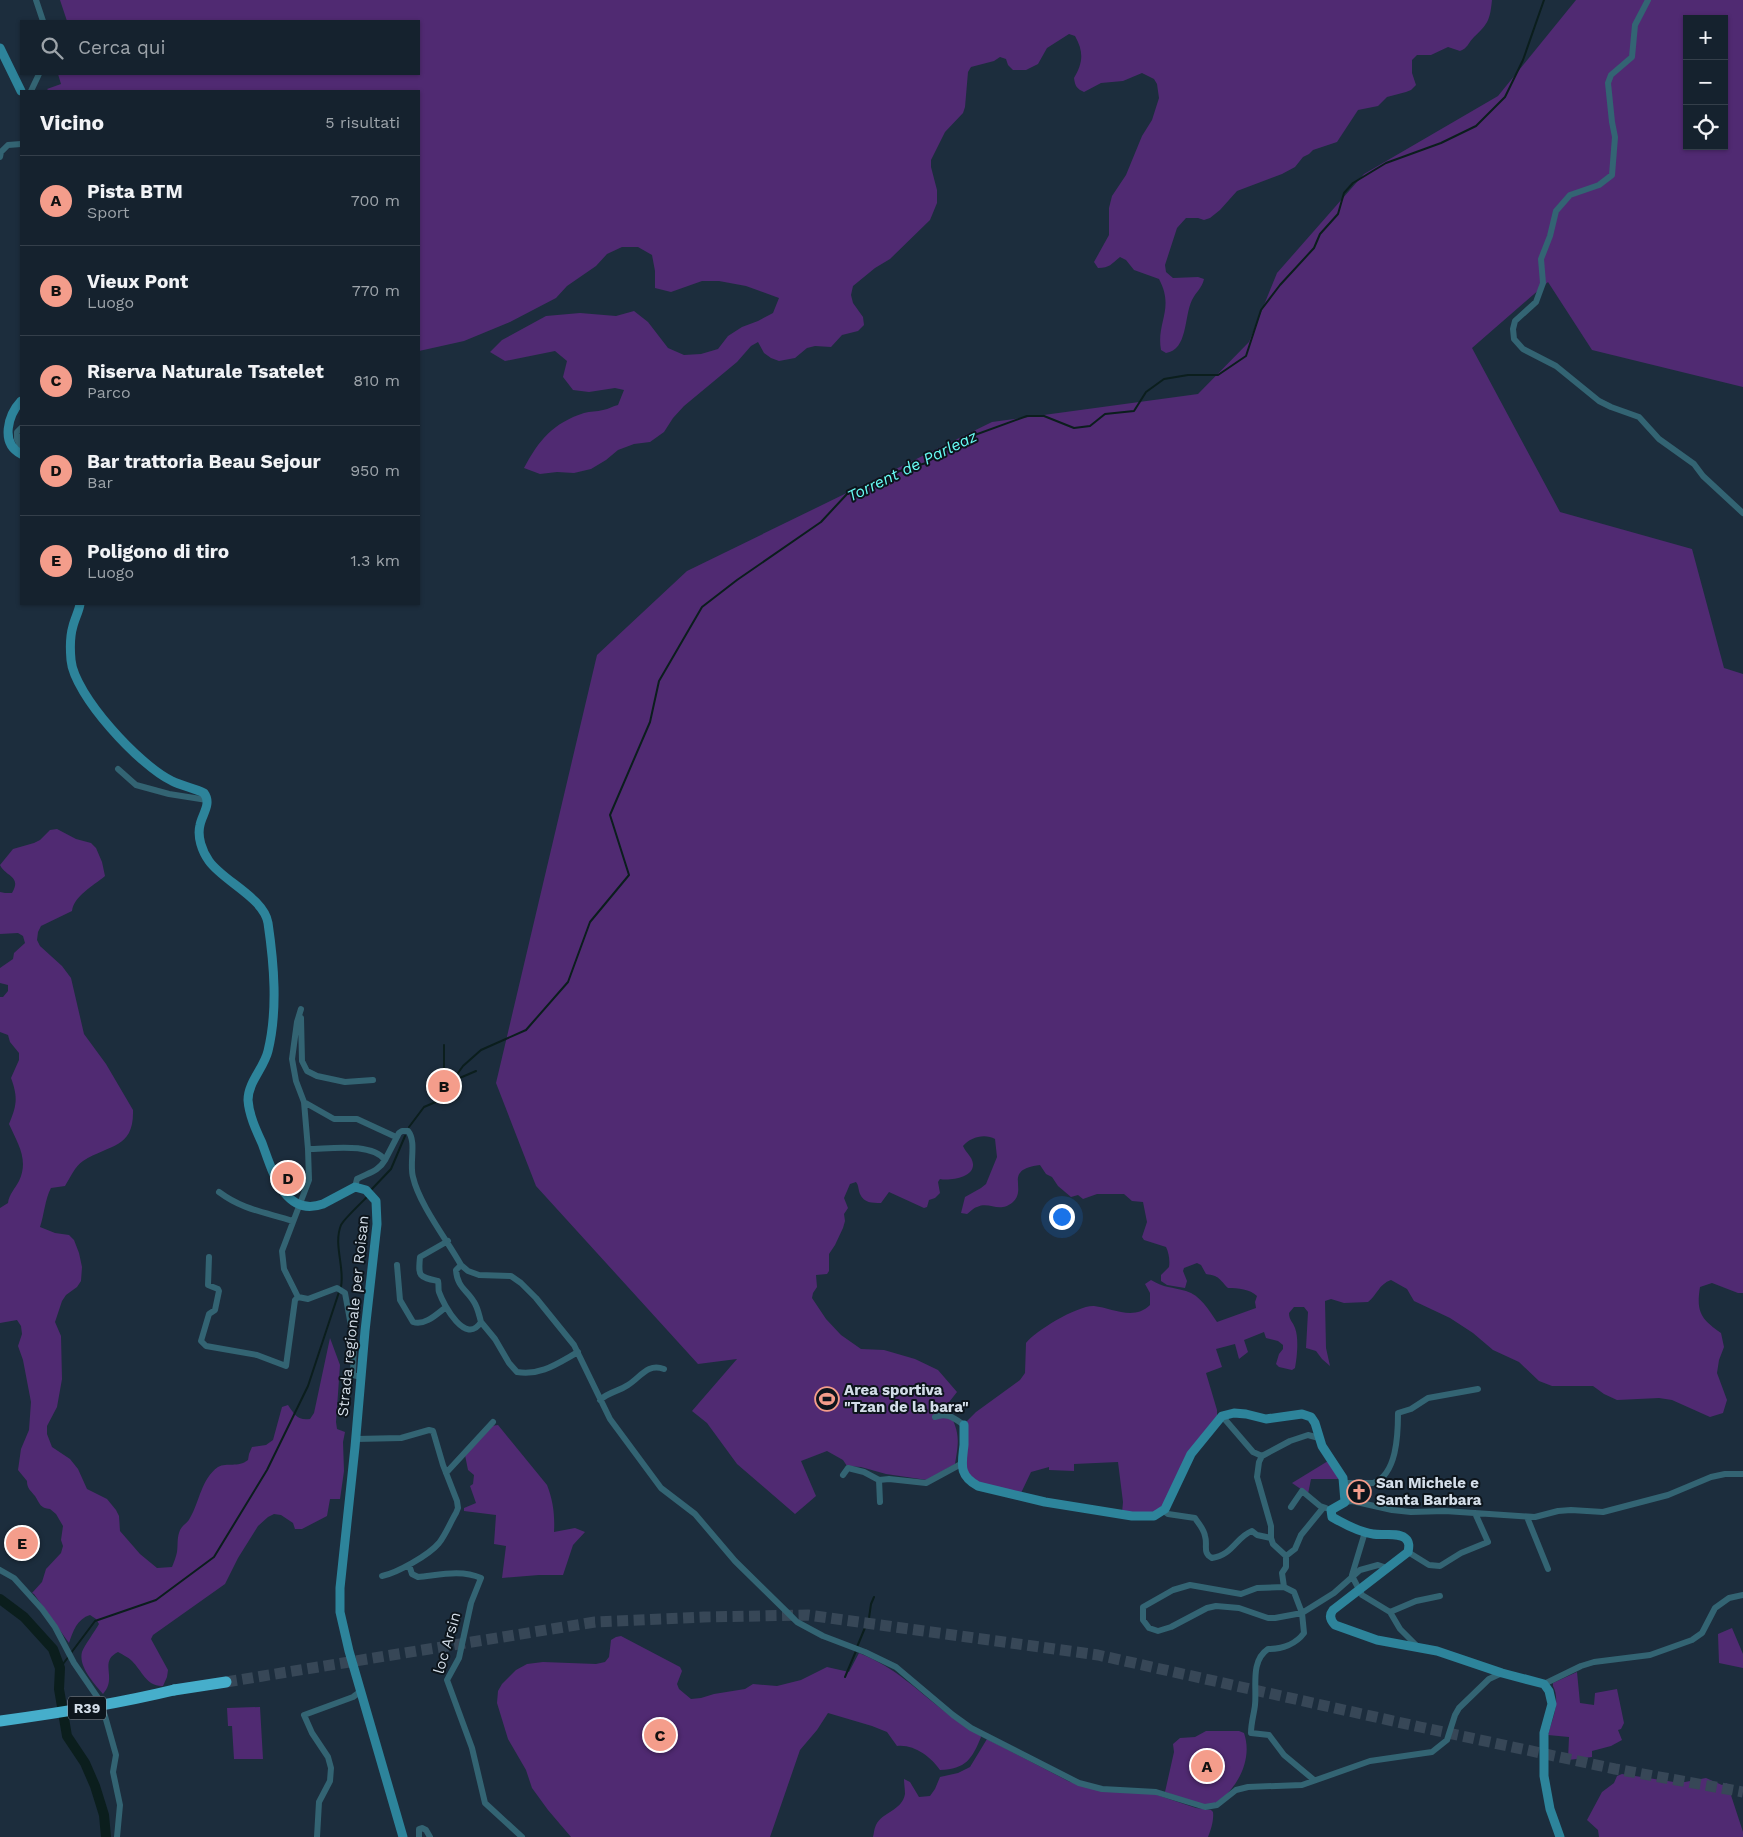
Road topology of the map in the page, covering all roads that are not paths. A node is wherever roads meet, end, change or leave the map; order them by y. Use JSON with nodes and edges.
{"nodes":[{"id":1,"x":36,"y":0,"type":"edge"},
{"id":2,"x":1648,"y":0,"type":"edge"},
{"id":3,"x":43,"y":20,"type":"edge"},
{"id":4,"x":0,"y":48,"type":"edge"},
{"id":5,"x":39,"y":75,"type":"edge"},
{"id":6,"x":21,"y":90,"type":"edge"},
{"id":7,"x":31,"y":90,"type":"edge"},
{"id":8,"x":20,"y":144,"type":"edge"},
{"id":9,"x":0,"y":157,"type":"edge"},
{"id":10,"x":20,"y":402,"type":"edge"},
{"id":11,"x":20,"y":429,"type":"edge"},
{"id":12,"x":20,"y":446,"type":"edge"},
{"id":13,"x":20,"y":453,"type":"edge"},
{"id":14,"x":1743,"y":513,"type":"edge"},
{"id":15,"x":80,"y":605,"type":"edge"},
{"id":16,"x":118,"y":769,"type":"dead end"},
{"id":17,"x":207,"y":800,"type":"junction"},
{"id":18,"x":373,"y":1080,"type":"dead end"},
{"id":19,"x":304,"y":1102,"type":"junction"},
{"id":20,"x":396,"y":1137,"type":"junction"},
{"id":21,"x":308,"y":1149,"type":"junction"},
{"id":22,"x":385,"y":1160,"type":"junction"},
{"id":23,"x":355,"y":1187,"type":"junction"},
{"id":24,"x":219,"y":1192,"type":"dead end"},
{"id":25,"x":299,"y":1204,"type":"junction"},
{"id":26,"x":293,"y":1221,"type":"junction"},
{"id":27,"x":448,"y":1241,"type":"junction"},
{"id":28,"x":209,"y":1257,"type":"dead end"},
{"id":29,"x":397,"y":1265,"type":"dead end"},
{"id":30,"x":461,"y":1265,"type":"junction"},
{"id":31,"x":298,"y":1297,"type":"junction"},
{"id":32,"x":446,"y":1307,"type":"junction"},
{"id":33,"x":481,"y":1322,"type":"junction"},
{"id":34,"x":579,"y":1354,"type":"junction"},
{"id":35,"x":664,"y":1369,"type":"dead end"},
{"id":36,"x":360,"y":1377,"type":"junction"},
{"id":37,"x":1478,"y":1389,"type":"dead end"},
{"id":38,"x":600,"y":1400,"type":"junction"},
{"id":39,"x":1222,"y":1416,"type":"junction"},
{"id":40,"x":935,"y":1417,"type":"dead end"},
{"id":41,"x":493,"y":1422,"type":"dead end"},
{"id":42,"x":964,"y":1425,"type":"joint"},
{"id":43,"x":1319,"y":1438,"type":"junction"},
{"id":44,"x":356,"y":1439,"type":"junction"},
{"id":45,"x":1262,"y":1456,"type":"junction"},
{"id":46,"x":961,"y":1464,"type":"junction"},
{"id":47,"x":446,"y":1473,"type":"junction"},
{"id":48,"x":1743,"y":1474,"type":"edge"},
{"id":49,"x":843,"y":1475,"type":"dead end"},
{"id":50,"x":879,"y":1480,"type":"junction"},
{"id":51,"x":1344,"y":1483,"type":"junction"},
{"id":52,"x":880,"y":1502,"type":"dead end"},
{"id":53,"x":1345,"y":1502,"type":"junction"},
{"id":54,"x":1291,"y":1507,"type":"dead end"},
{"id":55,"x":1327,"y":1509,"type":"junction"},
{"id":56,"x":1164,"y":1511,"type":"junction"},
{"id":57,"x":1475,"y":1513,"type":"junction"},
{"id":58,"x":1527,"y":1517,"type":"junction"},
{"id":59,"x":1365,"y":1532,"type":"junction"},
{"id":60,"x":1271,"y":1538,"type":"junction"},
{"id":61,"x":1408,"y":1552,"type":"junction"},
{"id":62,"x":1286,"y":1556,"type":"junction"},
{"id":63,"x":409,"y":1565,"type":"junction"},
{"id":64,"x":1387,"y":1568,"type":"junction"},
{"id":65,"x":1548,"y":1569,"type":"dead end"},
{"id":66,"x":0,"y":1570,"type":"edge"},
{"id":67,"x":382,"y":1576,"type":"dead end"},
{"id":68,"x":1352,"y":1576,"type":"junction"},
{"id":69,"x":1284,"y":1588,"type":"junction"},
{"id":70,"x":1359,"y":1590,"type":"junction"},
{"id":71,"x":1743,"y":1595,"type":"edge"},
{"id":72,"x":1440,"y":1596,"type":"dead end"},
{"id":73,"x":1390,"y":1612,"type":"junction"},
{"id":74,"x":1302,"y":1613,"type":"junction"},
{"id":75,"x":1418,"y":1647,"type":"junction"},
{"id":76,"x":1502,"y":1673,"type":"junction"},
{"id":77,"x":226,"y":1682,"type":"tunnel mouth"},
{"id":78,"x":1544,"y":1684,"type":"junction"},
{"id":79,"x":361,"y":1691,"type":"junction"},
{"id":80,"x":0,"y":1721,"type":"edge"},
{"id":81,"x":1314,"y":1780,"type":"junction"},
{"id":82,"x":117,"y":1837,"type":"edge"},
{"id":83,"x":317,"y":1837,"type":"edge"},
{"id":84,"x":403,"y":1837,"type":"edge"},
{"id":85,"x":418,"y":1837,"type":"edge"},
{"id":86,"x":430,"y":1837,"type":"edge"},
{"id":87,"x":522,"y":1837,"type":"edge"},
{"id":88,"x":1560,"y":1837,"type":"edge"}],
"edges":[{"from":1,"to":3,"type":"street"},
{"from":2,"to":14,"type":"street"},
{"from":4,"to":6,"type":"main road"},
{"from":5,"to":7,"type":"street"},
{"from":8,"to":9,"type":"street"},
{"from":10,"to":13,"type":"main road"},
{"from":11,"to":12,"type":"street"},
{"from":15,"to":17,"type":"main road"},
{"from":16,"to":17,"type":"street"},
{"from":17,"to":25,"type":"main road"},
{"from":18,"to":19,"type":"street"},
{"from":19,"to":20,"type":"street"},
{"from":19,"to":21,"type":"street"},
{"from":20,"to":22,"type":"street"},
{"from":20,"to":27,"type":"street"},
{"from":21,"to":22,"type":"street"},
{"from":21,"to":25,"type":"street"},
{"from":22,"to":23,"type":"street"},
{"from":23,"to":25,"type":"main road"},
{"from":23,"to":36,"type":"main road","name":"Strada regionale per Roisan"},
{"from":24,"to":26,"type":"street"},
{"from":25,"to":26,"type":"street"},
{"from":26,"to":31,"type":"street"},
{"from":27,"to":30,"type":"street"},
{"from":27,"to":32,"type":"street"},
{"from":28,"to":31,"type":"street"},
{"from":29,"to":32,"type":"street"},
{"from":30,"to":33,"type":"street"},
{"from":30,"to":34,"type":"street"},
{"from":31,"to":36,"type":"street"},
{"from":32,"to":33,"type":"street"},
{"from":33,"to":34,"type":"street"},
{"from":34,"to":38,"type":"street"},
{"from":35,"to":38,"type":"street"},
{"from":36,"to":44,"type":"main road","name":"Strada regionale per Roisan"},
{"from":37,"to":51,"type":"street"},
{"from":38,"to":81,"type":"street"},
{"from":39,"to":43,"type":"main road"},
{"from":39,"to":45,"type":"street"},
{"from":39,"to":56,"type":"main road"},
{"from":40,"to":42,"type":"street"},
{"from":41,"to":47,"type":"street"},
{"from":42,"to":46,"type":"main road"},
{"from":43,"to":45,"type":"street"},
{"from":43,"to":51,"type":"main road"},
{"from":44,"to":47,"type":"street"},
{"from":44,"to":79,"type":"main road","name":"Strada regionale per Roisan"},
{"from":45,"to":60,"type":"street"},
{"from":46,"to":50,"type":"street"},
{"from":46,"to":56,"type":"main road"},
{"from":47,"to":63,"type":"street"},
{"from":48,"to":58,"type":"street"},
{"from":49,"to":50,"type":"street"},
{"from":50,"to":52,"type":"street"},
{"from":51,"to":53,"type":"main road"},
{"from":53,"to":55,"type":"main road"},
{"from":53,"to":57,"type":"street"},
{"from":54,"to":55,"type":"street"},
{"from":55,"to":59,"type":"main road"},
{"from":55,"to":62,"type":"street"},
{"from":56,"to":60,"type":"street"},
{"from":57,"to":58,"type":"street"},
{"from":57,"to":61,"type":"street"},
{"from":58,"to":65,"type":"street"},
{"from":59,"to":61,"type":"main road"},
{"from":59,"to":68,"type":"street"},
{"from":60,"to":62,"type":"street"},
{"from":61,"to":64,"type":"main road"},
{"from":62,"to":69,"type":"street"},
{"from":63,"to":67,"type":"street"},
{"from":63,"to":87,"type":"street","name":"loc Arsin"},
{"from":64,"to":68,"type":"street"},
{"from":64,"to":70,"type":"main road"},
{"from":66,"to":82,"type":"street"},
{"from":68,"to":70,"type":"street"},
{"from":68,"to":74,"type":"street"},
{"from":69,"to":74,"type":"street"},
{"from":69,"to":74,"type":"street"},
{"from":70,"to":73,"type":"street"},
{"from":70,"to":75,"type":"main road"},
{"from":71,"to":78,"type":"street"},
{"from":72,"to":73,"type":"street"},
{"from":73,"to":75,"type":"street"},
{"from":74,"to":81,"type":"street"},
{"from":75,"to":76,"type":"main road"},
{"from":76,"to":78,"type":"main road"},
{"from":76,"to":81,"type":"street"},
{"from":77,"to":80,"type":"highway","number":"R39","bridge":true},
{"from":78,"to":88,"type":"main road"},
{"from":79,"to":83,"type":"street"},
{"from":79,"to":84,"type":"main road","name":"Strada regionale per Roisan"},
{"from":85,"to":86,"type":"street"}]}
